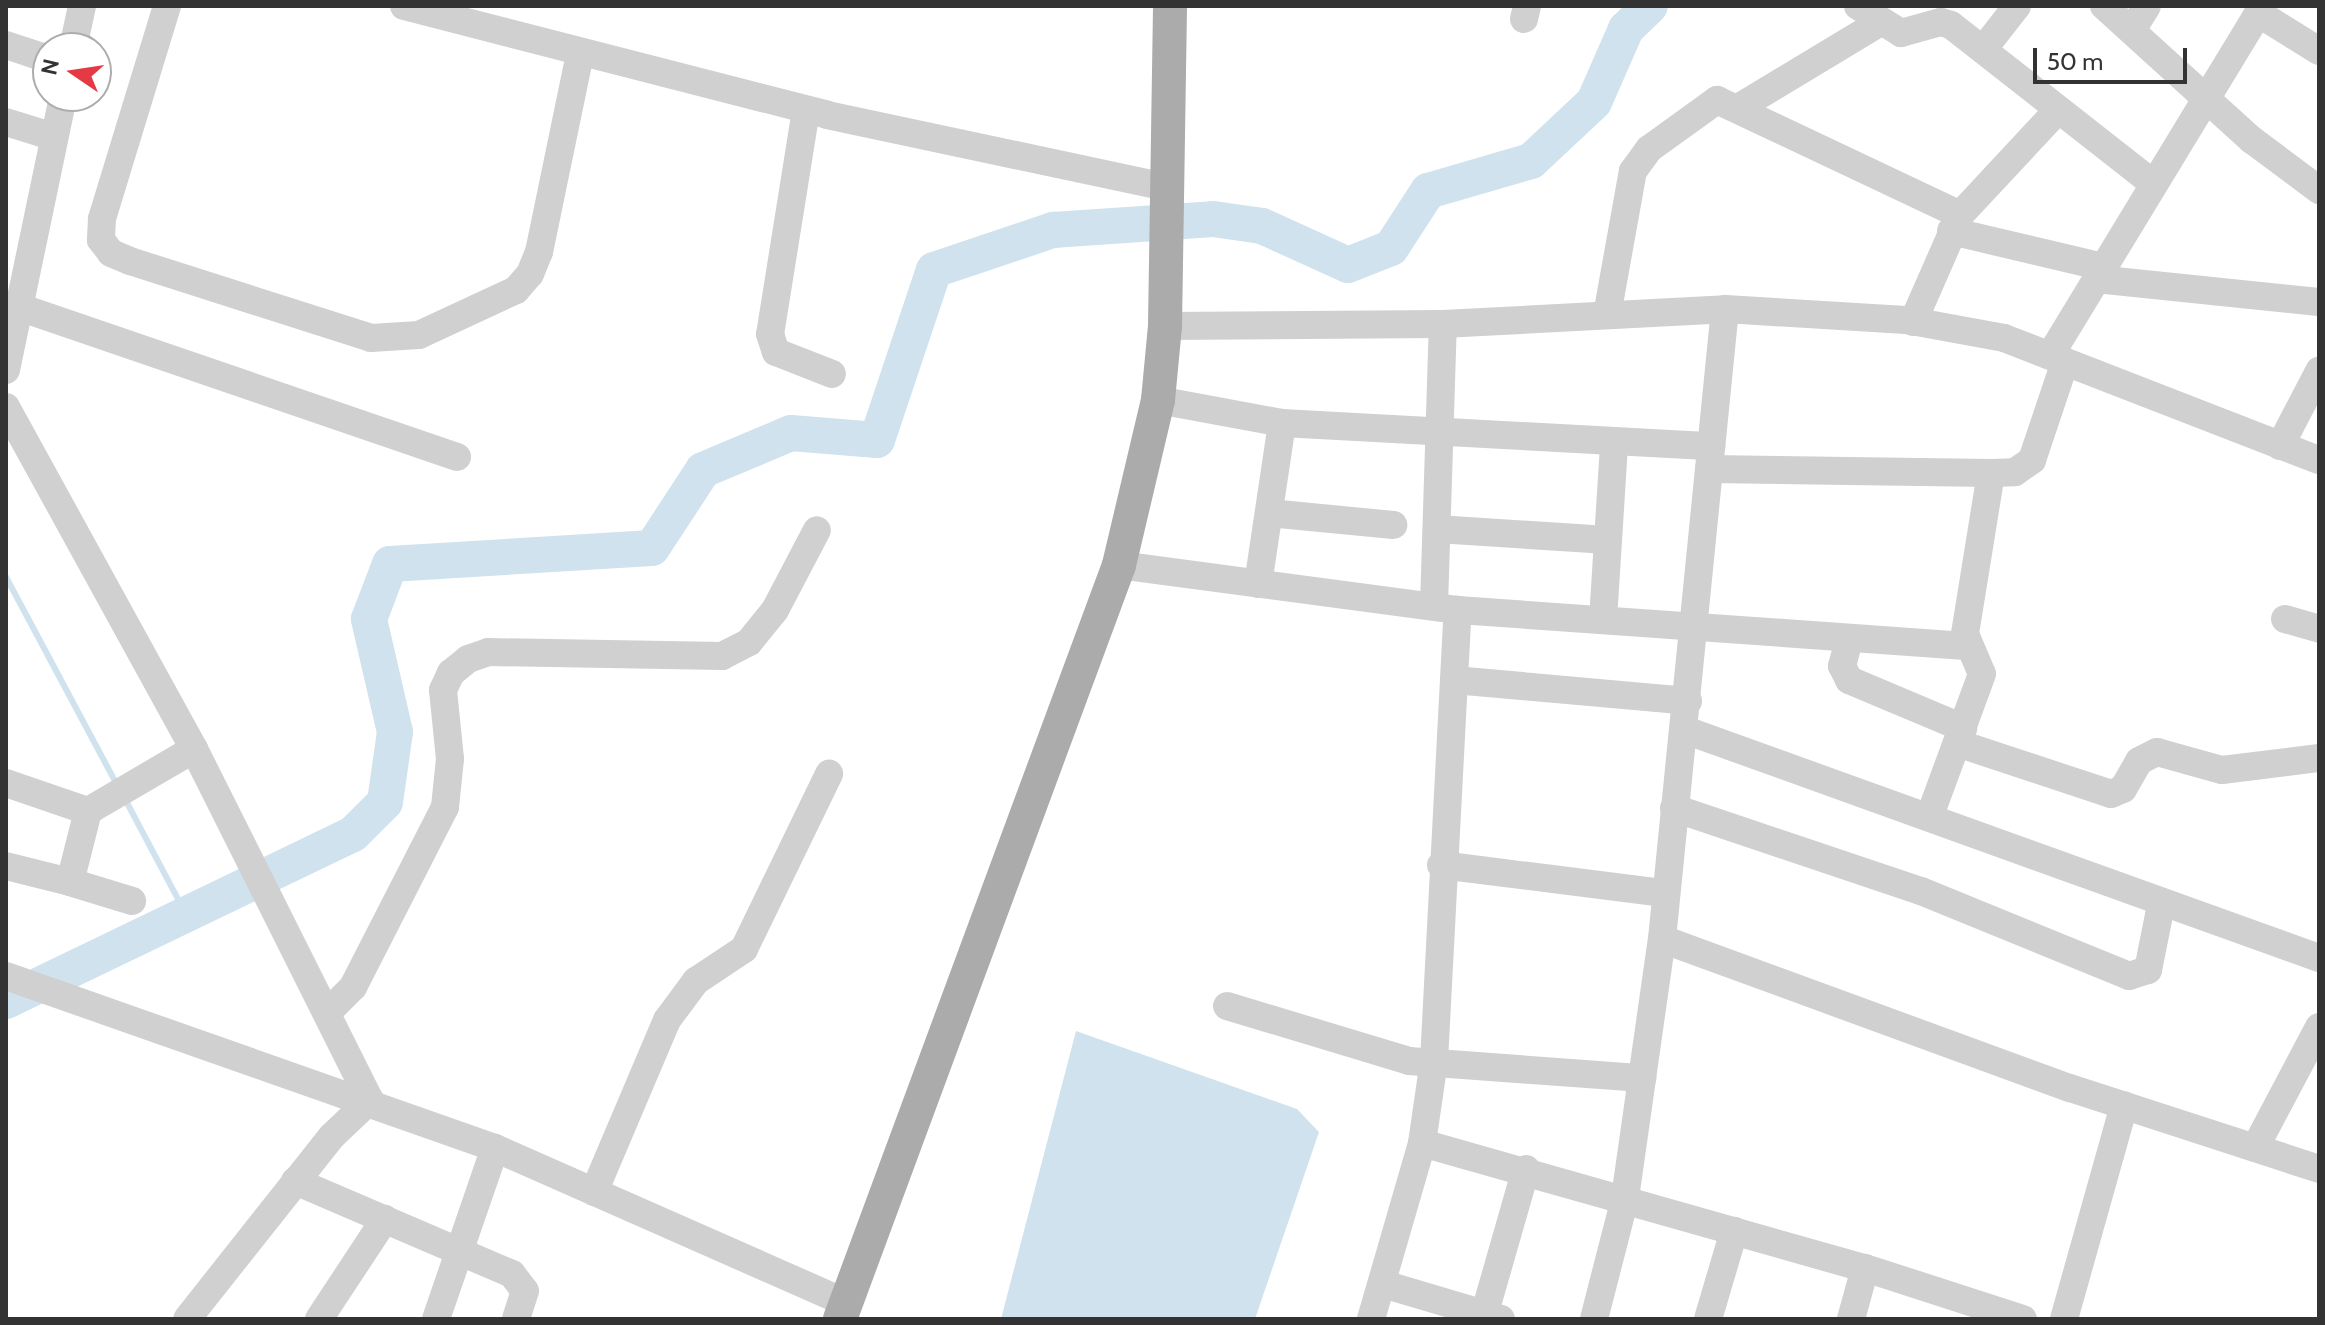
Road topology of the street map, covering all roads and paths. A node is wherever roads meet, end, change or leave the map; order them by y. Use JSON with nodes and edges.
{"nodes":[{"id":1,"x":82,"y":6,"type":"edge"},
{"id":2,"x":167,"y":6,"type":"edge"},
{"id":3,"x":404,"y":6,"type":"edge"},
{"id":4,"x":1170,"y":6,"type":"edge"},
{"id":5,"x":2017,"y":6,"type":"edge"},
{"id":6,"x":2104,"y":6,"type":"edge"},
{"id":7,"x":2252,"y":11,"type":"edge"},
{"id":8,"x":1870,"y":13,"type":"edge"},
{"id":9,"x":2140,"y":18,"type":"edge"},
{"id":10,"x":76,"y":32,"type":"edge"},
{"id":11,"x":6,"y":45,"type":"edge"},
{"id":12,"x":1985,"y":47,"type":"junction"},
{"id":13,"x":2319,"y":51,"type":"edge"},
{"id":14,"x":32,"y":54,"type":"edge"},
{"id":15,"x":580,"y":54,"type":"junction"},
{"id":16,"x":2207,"y":95,"type":"junction"},
{"id":17,"x":1738,"y":108,"type":"junction"},
{"id":18,"x":806,"y":110,"type":"junction"},
{"id":19,"x":2057,"y":111,"type":"junction"},
{"id":20,"x":59,"y":112,"type":"edge"},
{"id":21,"x":6,"y":122,"type":"edge"},
{"id":22,"x":54,"y":137,"type":"junction"},
{"id":23,"x":2154,"y":184,"type":"junction"},
{"id":24,"x":2319,"y":190,"type":"edge"},
{"id":25,"x":1168,"y":198,"type":"junction"},
{"id":26,"x":1956,"y":223,"type":"junction"},
{"id":27,"x":2100,"y":273,"type":"junction"},
{"id":28,"x":2319,"y":302,"type":"edge"},
{"id":29,"x":19,"y":307,"type":"junction"},
{"id":30,"x":1725,"y":309,"type":"junction"},
{"id":31,"x":1607,"y":315,"type":"junction"},
{"id":32,"x":1913,"y":322,"type":"junction"},
{"id":33,"x":1443,"y":324,"type":"junction"},
{"id":34,"x":1165,"y":326,"type":"junction"},
{"id":35,"x":2058,"y":358,"type":"junction"},
{"id":36,"x":6,"y":370,"type":"edge"},
{"id":37,"x":2319,"y":371,"type":"edge"},
{"id":38,"x":832,"y":374,"type":"dead end"},
{"id":39,"x":1158,"y":400,"type":"junction"},
{"id":40,"x":6,"y":407,"type":"edge"},
{"id":41,"x":1282,"y":423,"type":"junction"},
{"id":42,"x":1441,"y":430,"type":"junction"},
{"id":43,"x":1614,"y":443,"type":"junction"},
{"id":44,"x":2280,"y":446,"type":"junction"},
{"id":45,"x":457,"y":457,"type":"dead end"},
{"id":46,"x":1710,"y":458,"type":"junction"},
{"id":47,"x":2319,"y":460,"type":"edge"},
{"id":48,"x":1991,"y":473,"type":"junction"},
{"id":49,"x":1269,"y":513,"type":"junction"},
{"id":50,"x":1393,"y":525,"type":"dead end"},
{"id":51,"x":1437,"y":529,"type":"junction"},
{"id":52,"x":817,"y":530,"type":"dead end"},
{"id":53,"x":1608,"y":540,"type":"junction"},
{"id":54,"x":1119,"y":565,"type":"junction"},
{"id":55,"x":1258,"y":584,"type":"junction"},
{"id":56,"x":1446,"y":608,"type":"junction"},
{"id":57,"x":2285,"y":619,"type":"dead end"},
{"id":58,"x":1603,"y":620,"type":"junction"},
{"id":59,"x":1693,"y":626,"type":"junction"},
{"id":60,"x":2319,"y":629,"type":"edge"},
{"id":61,"x":1849,"y":640,"type":"junction"},
{"id":62,"x":1966,"y":646,"type":"junction"},
{"id":63,"x":1454,"y":680,"type":"junction"},
{"id":64,"x":1688,"y":701,"type":"junction"},
{"id":65,"x":1685,"y":730,"type":"junction"},
{"id":66,"x":1960,"y":735,"type":"junction"},
{"id":67,"x":194,"y":749,"type":"junction"},
{"id":68,"x":2319,"y":758,"type":"edge"},
{"id":69,"x":829,"y":774,"type":"dead end"},
{"id":70,"x":6,"y":783,"type":"edge"},
{"id":71,"x":96,"y":807,"type":"junction"},
{"id":72,"x":1674,"y":808,"type":"junction"},
{"id":73,"x":1930,"y":815,"type":"junction"},
{"id":74,"x":1441,"y":865,"type":"junction"},
{"id":75,"x":6,"y":866,"type":"edge"},
{"id":76,"x":70,"y":882,"type":"junction"},
{"id":77,"x":1664,"y":893,"type":"junction"},
{"id":78,"x":132,"y":901,"type":"dead end"},
{"id":79,"x":2161,"y":905,"type":"junction"},
{"id":80,"x":1662,"y":939,"type":"junction"},
{"id":81,"x":2319,"y":958,"type":"edge"},
{"id":82,"x":14,"y":979,"type":"edge"},
{"id":83,"x":1227,"y":1006,"type":"dead end"},
{"id":84,"x":327,"y":1013,"type":"junction"},
{"id":85,"x":2319,"y":1027,"type":"edge"},
{"id":86,"x":1434,"y":1061,"type":"junction"},
{"id":87,"x":1642,"y":1078,"type":"junction"},
{"id":88,"x":370,"y":1100,"type":"junction"},
{"id":89,"x":2124,"y":1105,"type":"junction"},
{"id":90,"x":1422,"y":1143,"type":"junction"},
{"id":91,"x":495,"y":1148,"type":"junction"},
{"id":92,"x":2255,"y":1148,"type":"junction"},
{"id":93,"x":1526,"y":1169,"type":"junction"},
{"id":94,"x":2319,"y":1169,"type":"edge"},
{"id":95,"x":295,"y":1181,"type":"junction"},
{"id":96,"x":594,"y":1192,"type":"junction"},
{"id":97,"x":1625,"y":1198,"type":"junction"},
{"id":98,"x":385,"y":1219,"type":"junction"},
{"id":99,"x":1734,"y":1231,"type":"junction"},
{"id":100,"x":459,"y":1250,"type":"junction"},
{"id":101,"x":1865,"y":1268,"type":"junction"},
{"id":102,"x":1383,"y":1284,"type":"junction"},
{"id":103,"x":843,"y":1311,"type":"edge"},
{"id":104,"x":2006,"y":1316,"type":"edge"},
{"id":105,"x":1489,"y":1317,"type":"edge"},
{"id":106,"x":187,"y":1319,"type":"edge"},
{"id":107,"x":319,"y":1319,"type":"edge"},
{"id":108,"x":436,"y":1319,"type":"edge"},
{"id":109,"x":516,"y":1319,"type":"edge"},
{"id":110,"x":1371,"y":1319,"type":"edge"},
{"id":111,"x":1594,"y":1319,"type":"edge"},
{"id":112,"x":1708,"y":1319,"type":"edge"},
{"id":113,"x":1851,"y":1319,"type":"edge"},
{"id":114,"x":2064,"y":1319,"type":"edge"}],
"edges":[{"from":1,"to":10,"type":"street"},
{"from":2,"to":15,"type":"street"},
{"from":3,"to":15,"type":"street"},
{"from":4,"to":25,"type":"main road"},
{"from":5,"to":12,"type":"street"},
{"from":6,"to":9,"type":"street"},
{"from":7,"to":13,"type":"street"},
{"from":7,"to":16,"type":"street"},
{"from":8,"to":12,"type":"street"},
{"from":8,"to":17,"type":"street"},
{"from":9,"to":16,"type":"street"},
{"from":11,"to":14,"type":"street"},
{"from":12,"to":19,"type":"street"},
{"from":15,"to":18,"type":"street"},
{"from":16,"to":23,"type":"street"},
{"from":16,"to":24,"type":"street"},
{"from":17,"to":26,"type":"street"},
{"from":17,"to":31,"type":"street"},
{"from":18,"to":25,"type":"street"},
{"from":18,"to":38,"type":"street"},
{"from":19,"to":23,"type":"street"},
{"from":19,"to":26,"type":"street"},
{"from":20,"to":22,"type":"street"},
{"from":21,"to":22,"type":"street"},
{"from":22,"to":29,"type":"street"},
{"from":23,"to":27,"type":"street"},
{"from":25,"to":34,"type":"main road"},
{"from":26,"to":27,"type":"street"},
{"from":26,"to":32,"type":"street"},
{"from":27,"to":28,"type":"street"},
{"from":27,"to":35,"type":"street"},
{"from":29,"to":36,"type":"street"},
{"from":29,"to":45,"type":"street"},
{"from":30,"to":31,"type":"street"},
{"from":30,"to":32,"type":"street"},
{"from":30,"to":46,"type":"street"},
{"from":31,"to":33,"type":"street"},
{"from":32,"to":35,"type":"street"},
{"from":33,"to":34,"type":"street"},
{"from":33,"to":42,"type":"street"},
{"from":34,"to":39,"type":"main road"},
{"from":35,"to":44,"type":"street"},
{"from":35,"to":48,"type":"street"},
{"from":37,"to":44,"type":"street"},
{"from":39,"to":41,"type":"street"},
{"from":39,"to":54,"type":"main road"},
{"from":40,"to":67,"type":"street"},
{"from":41,"to":42,"type":"street"},
{"from":41,"to":49,"type":"street"},
{"from":42,"to":43,"type":"street"},
{"from":42,"to":51,"type":"street"},
{"from":43,"to":46,"type":"street"},
{"from":43,"to":53,"type":"street"},
{"from":44,"to":47,"type":"street"},
{"from":46,"to":48,"type":"street"},
{"from":46,"to":59,"type":"street"},
{"from":48,"to":62,"type":"street"},
{"from":49,"to":50,"type":"street"},
{"from":49,"to":55,"type":"street"},
{"from":51,"to":53,"type":"street"},
{"from":51,"to":56,"type":"street"},
{"from":52,"to":84,"type":"street"},
{"from":53,"to":58,"type":"street"},
{"from":54,"to":55,"type":"street"},
{"from":54,"to":103,"type":"main road"},
{"from":55,"to":56,"type":"street"},
{"from":56,"to":58,"type":"street"},
{"from":56,"to":63,"type":"street"},
{"from":57,"to":60,"type":"street"},
{"from":58,"to":59,"type":"street"},
{"from":59,"to":61,"type":"street"},
{"from":59,"to":64,"type":"street"},
{"from":61,"to":62,"type":"street"},
{"from":61,"to":66,"type":"street"},
{"from":62,"to":66,"type":"street"},
{"from":63,"to":64,"type":"street"},
{"from":63,"to":74,"type":"street"},
{"from":64,"to":65,"type":"street"},
{"from":65,"to":72,"type":"street"},
{"from":65,"to":73,"type":"street"},
{"from":66,"to":68,"type":"street"},
{"from":66,"to":73,"type":"street"},
{"from":67,"to":71,"type":"street"},
{"from":67,"to":84,"type":"street"},
{"from":69,"to":96,"type":"street"},
{"from":70,"to":71,"type":"street"},
{"from":71,"to":76,"type":"street"},
{"from":72,"to":77,"type":"street"},
{"from":72,"to":79,"type":"street"},
{"from":73,"to":79,"type":"street"},
{"from":74,"to":77,"type":"street"},
{"from":74,"to":86,"type":"street"},
{"from":75,"to":76,"type":"street"},
{"from":76,"to":78,"type":"street"},
{"from":77,"to":80,"type":"street"},
{"from":79,"to":81,"type":"street"},
{"from":80,"to":87,"type":"street"},
{"from":80,"to":89,"type":"street"},
{"from":82,"to":88,"type":"street"},
{"from":83,"to":86,"type":"street"},
{"from":84,"to":88,"type":"street"},
{"from":85,"to":92,"type":"street"},
{"from":86,"to":87,"type":"street"},
{"from":86,"to":90,"type":"street"},
{"from":87,"to":97,"type":"street"},
{"from":88,"to":91,"type":"street"},
{"from":88,"to":95,"type":"street"},
{"from":89,"to":92,"type":"street"},
{"from":89,"to":114,"type":"street"},
{"from":90,"to":93,"type":"street"},
{"from":90,"to":102,"type":"street"},
{"from":91,"to":96,"type":"street"},
{"from":91,"to":100,"type":"street"},
{"from":92,"to":94,"type":"street"},
{"from":93,"to":97,"type":"street"},
{"from":93,"to":105,"type":"street"},
{"from":95,"to":98,"type":"street"},
{"from":95,"to":106,"type":"street"},
{"from":96,"to":103,"type":"street"},
{"from":97,"to":99,"type":"street"},
{"from":97,"to":111,"type":"street"},
{"from":98,"to":100,"type":"street"},
{"from":98,"to":107,"type":"street"},
{"from":99,"to":101,"type":"street"},
{"from":99,"to":112,"type":"street"},
{"from":100,"to":108,"type":"street"},
{"from":100,"to":109,"type":"street"},
{"from":101,"to":104,"type":"street"},
{"from":101,"to":113,"type":"street"},
{"from":102,"to":105,"type":"street"},
{"from":102,"to":110,"type":"street"}]}
